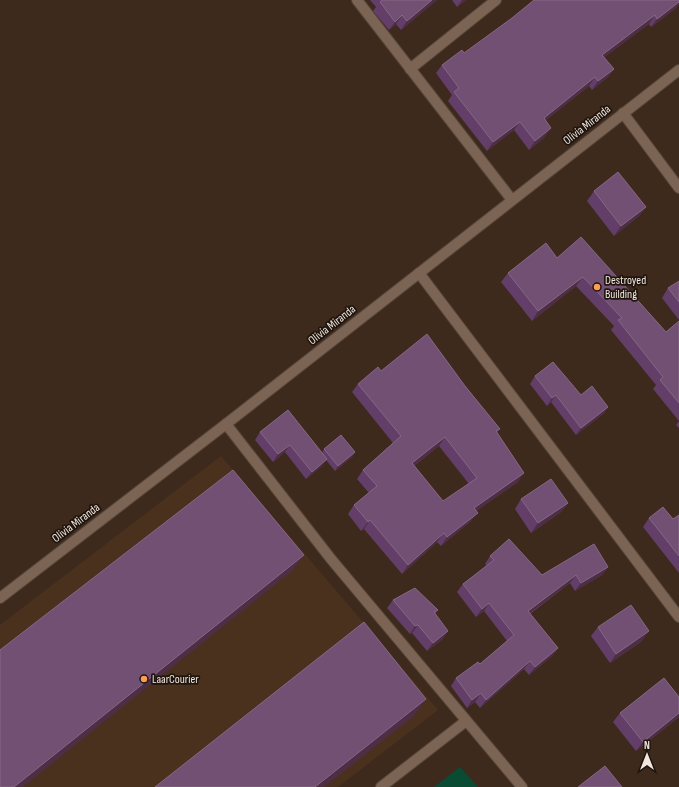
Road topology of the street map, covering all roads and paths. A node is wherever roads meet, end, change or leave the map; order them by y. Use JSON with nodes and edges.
{"nodes":[{"id":1,"x":356,"y":0,"type":"edge"},
{"id":2,"x":496,"y":0,"type":"edge"},
{"id":3,"x":410,"y":69,"type":"junction"},
{"id":4,"x":679,"y":70,"type":"edge"},
{"id":5,"x":623,"y":113,"type":"junction"},
{"id":6,"x":679,"y":188,"type":"edge"},
{"id":7,"x":512,"y":200,"type":"junction"},
{"id":8,"x":419,"y":273,"type":"junction"},
{"id":9,"x":226,"y":424,"type":"junction"},
{"id":10,"x":0,"y":598,"type":"edge"},
{"id":11,"x":679,"y":617,"type":"edge"},
{"id":12,"x":466,"y":721,"type":"junction"},
{"id":13,"x":381,"y":787,"type":"edge"},
{"id":14,"x":522,"y":787,"type":"edge"}],
"edges":[{"from":1,"to":3,"type":"street"},
{"from":2,"to":3,"type":"street"},
{"from":3,"to":7,"type":"street"},
{"from":4,"to":5,"type":"street","name":"Olivia Miranda"},
{"from":5,"to":6,"type":"street"},
{"from":5,"to":7,"type":"street","name":"Olivia Miranda"},
{"from":7,"to":8,"type":"street","name":"Olivia Miranda"},
{"from":8,"to":9,"type":"street","name":"Olivia Miranda"},
{"from":8,"to":11,"type":"street"},
{"from":9,"to":10,"type":"street","name":"Olivia Miranda"},
{"from":9,"to":12,"type":"street"},
{"from":12,"to":13,"type":"street"},
{"from":12,"to":14,"type":"street"}]}
